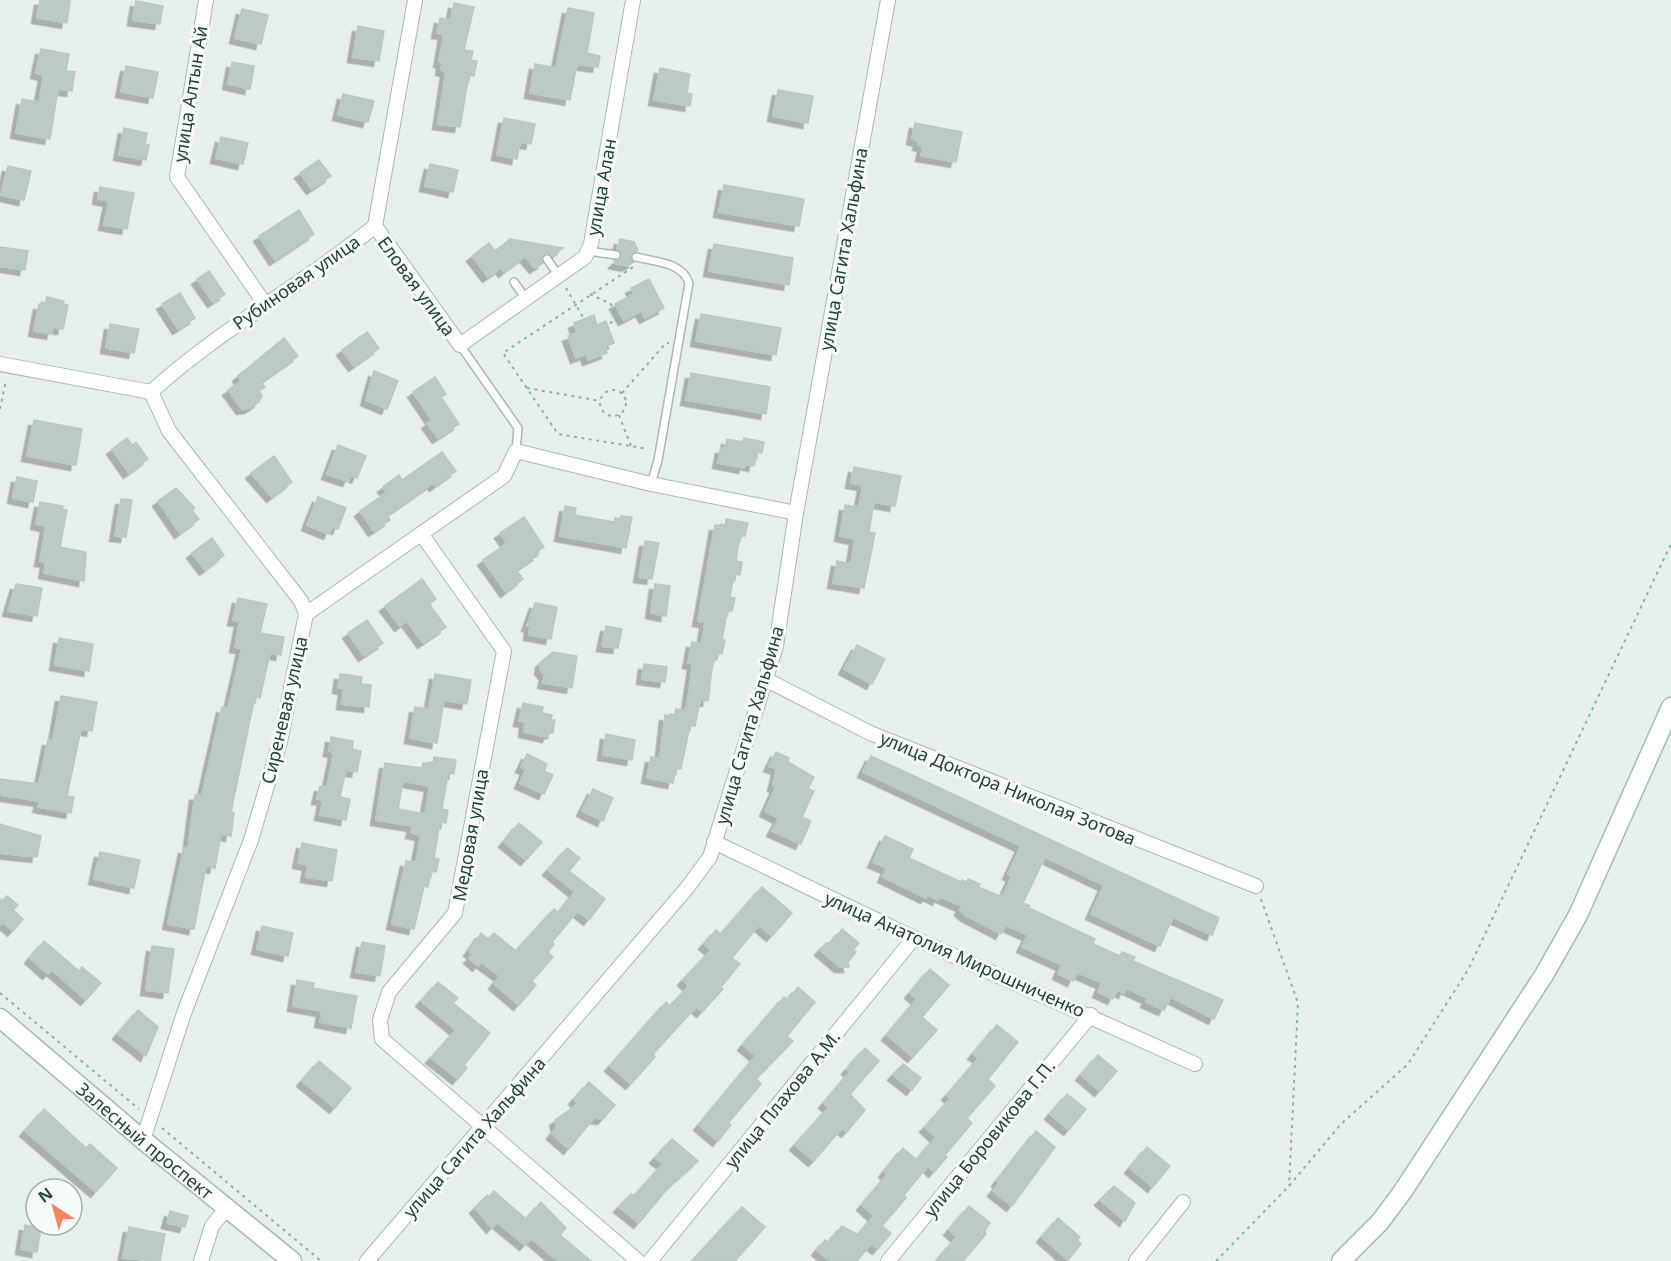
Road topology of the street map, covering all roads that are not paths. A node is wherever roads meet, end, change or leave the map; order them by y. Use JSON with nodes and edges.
{"nodes":[{"id":1,"x":206,"y":0,"type":"edge"},
{"id":2,"x":415,"y":0,"type":"edge"},
{"id":3,"x":633,"y":0,"type":"edge"},
{"id":4,"x":888,"y":0,"type":"edge"},
{"id":5,"x":375,"y":226,"type":"junction"},
{"id":6,"x":588,"y":251,"type":"junction"},
{"id":7,"x":616,"y":255,"type":"dead end"},
{"id":8,"x":636,"y":257,"type":"dead end"},
{"id":9,"x":547,"y":259,"type":"dead end"},
{"id":10,"x":559,"y":276,"type":"junction"},
{"id":11,"x":514,"y":282,"type":"dead end"},
{"id":12,"x":526,"y":299,"type":"junction"},
{"id":13,"x":265,"y":303,"type":"junction"},
{"id":14,"x":460,"y":345,"type":"junction"},
{"id":15,"x":5,"y":365,"type":"edge"},
{"id":16,"x":151,"y":392,"type":"junction"},
{"id":17,"x":516,"y":451,"type":"junction"},
{"id":18,"x":651,"y":484,"type":"junction"},
{"id":19,"x":796,"y":513,"type":"junction"},
{"id":20,"x":422,"y":535,"type":"junction"},
{"id":21,"x":306,"y":614,"type":"junction"},
{"id":22,"x":765,"y":679,"type":"junction"},
{"id":23,"x":1671,"y":707,"type":"edge"},
{"id":24,"x":714,"y":842,"type":"junction"},
{"id":25,"x":1256,"y":886,"type":"road end"},
{"id":26,"x":914,"y":938,"type":"junction"},
{"id":27,"x":1090,"y":1015,"type":"junction"},
{"id":28,"x":0,"y":1018,"type":"edge"},
{"id":29,"x":1196,"y":1064,"type":"dead end"},
{"id":30,"x":482,"y":1128,"type":"junction"},
{"id":31,"x":143,"y":1140,"type":"junction"},
{"id":32,"x":1183,"y":1202,"type":"dead end"},
{"id":33,"x":227,"y":1208,"type":"junction"},
{"id":34,"x":201,"y":1261,"type":"edge"},
{"id":35,"x":292,"y":1261,"type":"edge"},
{"id":36,"x":367,"y":1261,"type":"edge"},
{"id":37,"x":638,"y":1261,"type":"edge"},
{"id":38,"x":650,"y":1261,"type":"edge"},
{"id":39,"x":888,"y":1261,"type":"edge"},
{"id":40,"x":1136,"y":1261,"type":"edge"},
{"id":41,"x":1341,"y":1261,"type":"edge"}],
"edges":[{"from":1,"to":13,"type":"street","name":"улица Алтын Ай"},
{"from":2,"to":5,"type":"street","name":"Рубиновая улица"},
{"from":3,"to":6,"type":"street","name":"улица Алан"},
{"from":4,"to":19,"type":"street","name":"улица Сагита Хальфина"},
{"from":5,"to":13,"type":"street","name":"Рубиновая улица"},
{"from":5,"to":14,"type":"street","name":"Еловая улица"},
{"from":6,"to":7,"type":"lane"},
{"from":6,"to":10,"type":"street","name":"улица Алан"},
{"from":8,"to":18,"type":"lane"},
{"from":9,"to":10,"type":"lane"},
{"from":10,"to":12,"type":"street","name":"улица Алан"},
{"from":11,"to":12,"type":"lane"},
{"from":12,"to":14,"type":"street","name":"улица Алан"},
{"from":13,"to":16,"type":"street","name":"Рубиновая улица"},
{"from":14,"to":17,"type":"lane"},
{"from":15,"to":16,"type":"street"},
{"from":16,"to":21,"type":"street","name":"Сиреневая улица"},
{"from":17,"to":18,"type":"street"},
{"from":17,"to":20,"type":"street"},
{"from":18,"to":19,"type":"street"},
{"from":19,"to":22,"type":"street","name":"улица Сагита Хальфина"},
{"from":20,"to":21,"type":"street"},
{"from":20,"to":30,"type":"street","name":"Медовая улица"},
{"from":21,"to":31,"type":"street","name":"Сиреневая улица"},
{"from":22,"to":24,"type":"street","name":"улица Сагита Хальфина"},
{"from":22,"to":25,"type":"street","name":"улица Доктора Николая Зотова"},
{"from":23,"to":41,"type":"street"},
{"from":24,"to":26,"type":"street","name":"улица Анатолия Мирошниченко"},
{"from":24,"to":30,"type":"street","name":"улица Сагита Хальфина"},
{"from":26,"to":27,"type":"street","name":"улица Анатолия Мирошниченко"},
{"from":26,"to":38,"type":"street","name":"улица Плахова А.М."},
{"from":27,"to":29,"type":"street","name":"улица Анатолия Мирошниченко"},
{"from":27,"to":39,"type":"street","name":"улица Боровикова Г.П."},
{"from":28,"to":31,"type":"street","name":"Залесный проспект"},
{"from":30,"to":36,"type":"street","name":"улица Сагита Хальфина"},
{"from":30,"to":37,"type":"street","name":"Медовая улица"},
{"from":31,"to":33,"type":"street","name":"Залесный проспект"},
{"from":32,"to":40,"type":"street"},
{"from":33,"to":34,"type":"street"},
{"from":33,"to":35,"type":"street","name":"Залесный проспект"}]}
